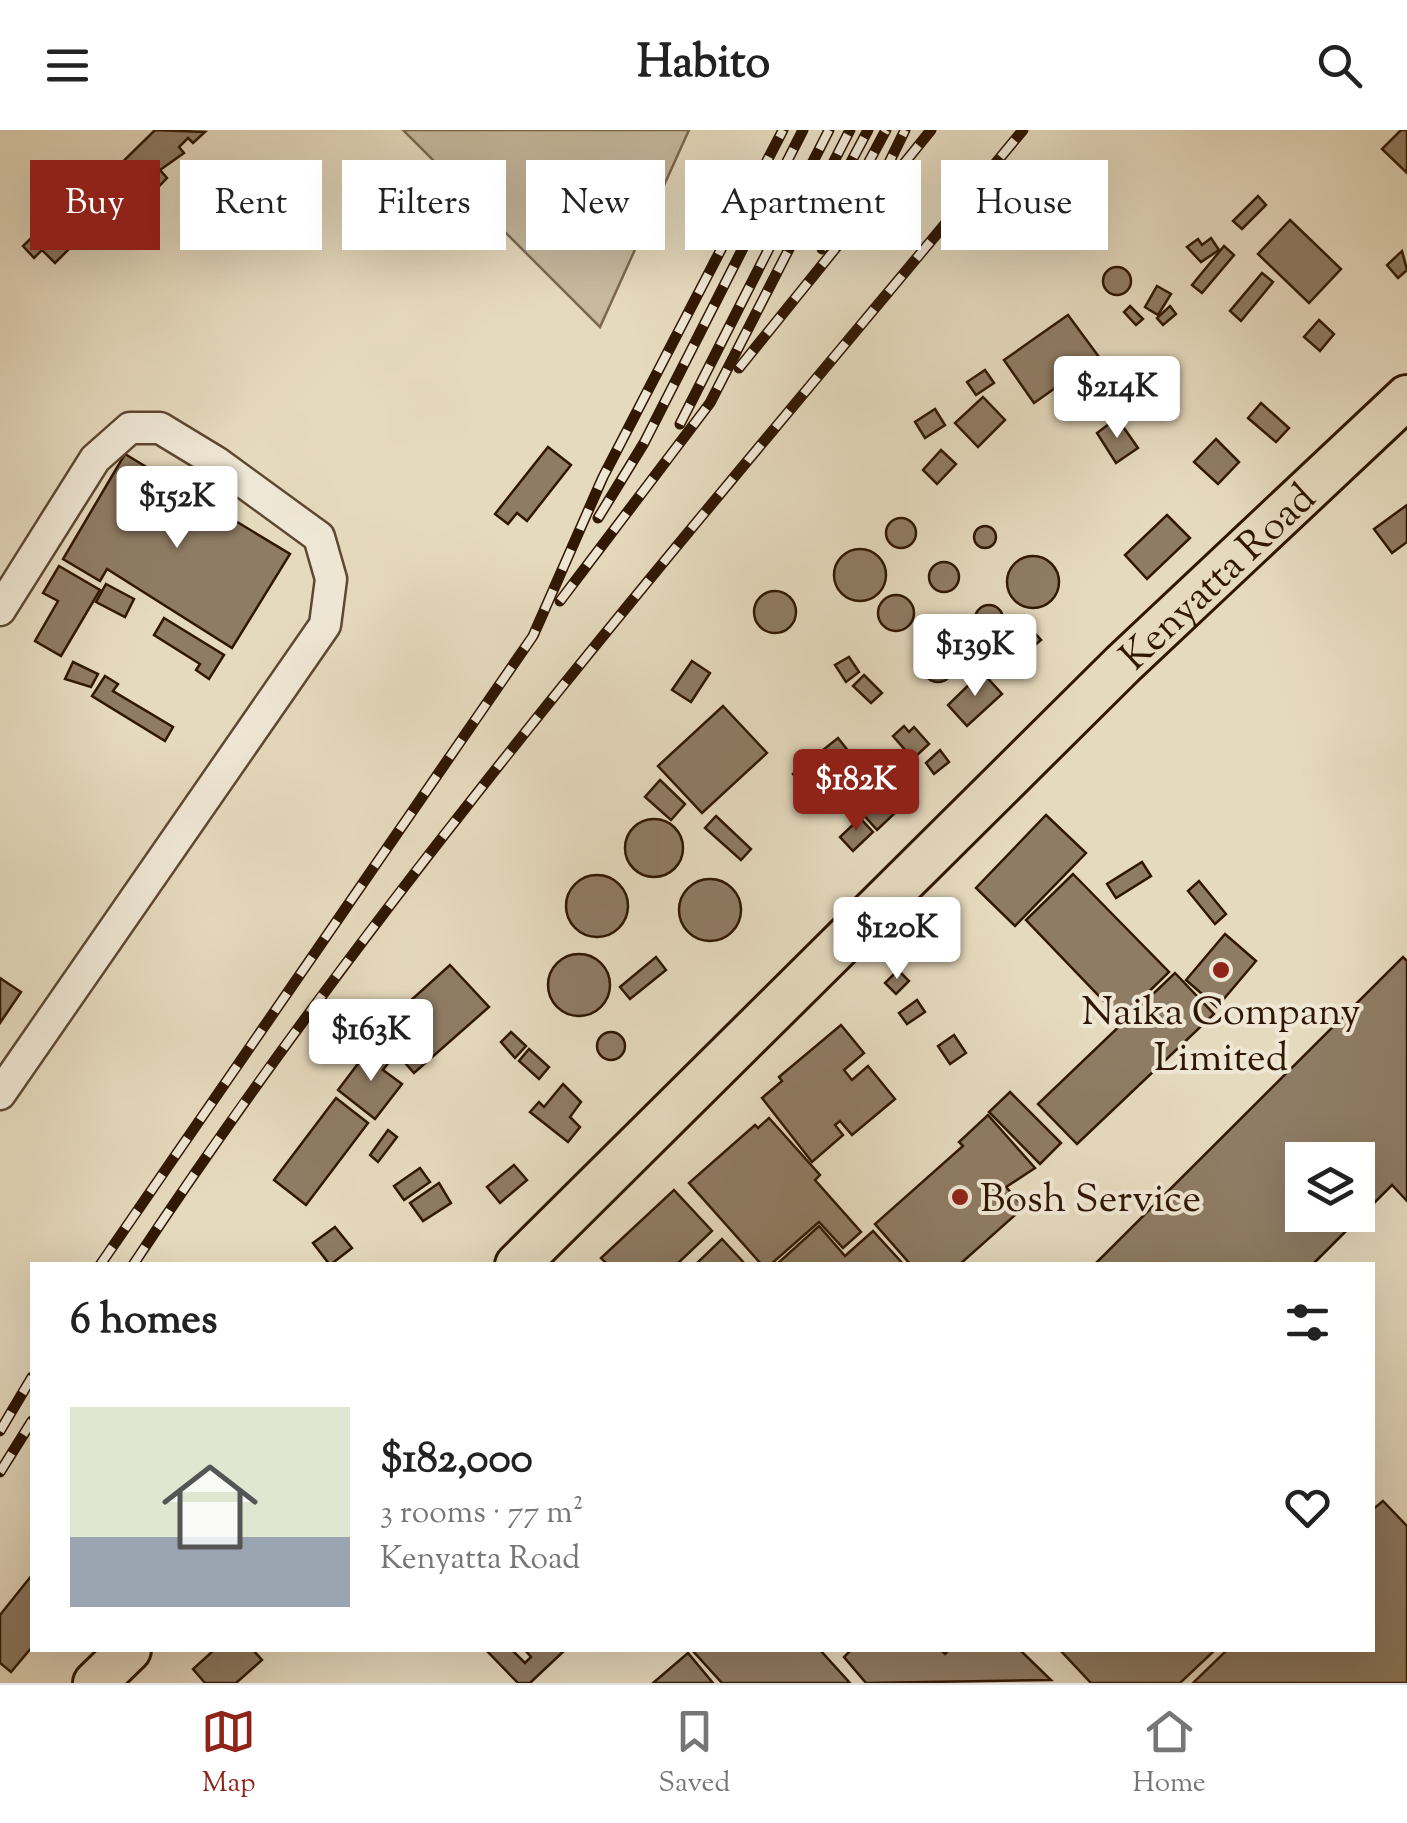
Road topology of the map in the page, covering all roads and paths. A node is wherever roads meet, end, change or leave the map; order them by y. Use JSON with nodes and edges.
{"nodes":[{"id":1,"x":1407,"y":397,"type":"edge"},
{"id":2,"x":0,"y":610,"type":"edge"},
{"id":3,"x":0,"y":1094,"type":"edge"},
{"id":4,"x":520,"y":1262,"type":"edge"},
{"id":5,"x":127,"y":1652,"type":"edge"},
{"id":6,"x":95,"y":1683,"type":"edge"}],
"edges":[{"from":1,"to":4,"type":"highway","name":"Kenyatta Road"},
{"from":2,"to":3,"type":"street"},
{"from":5,"to":6,"type":"highway"}]}
